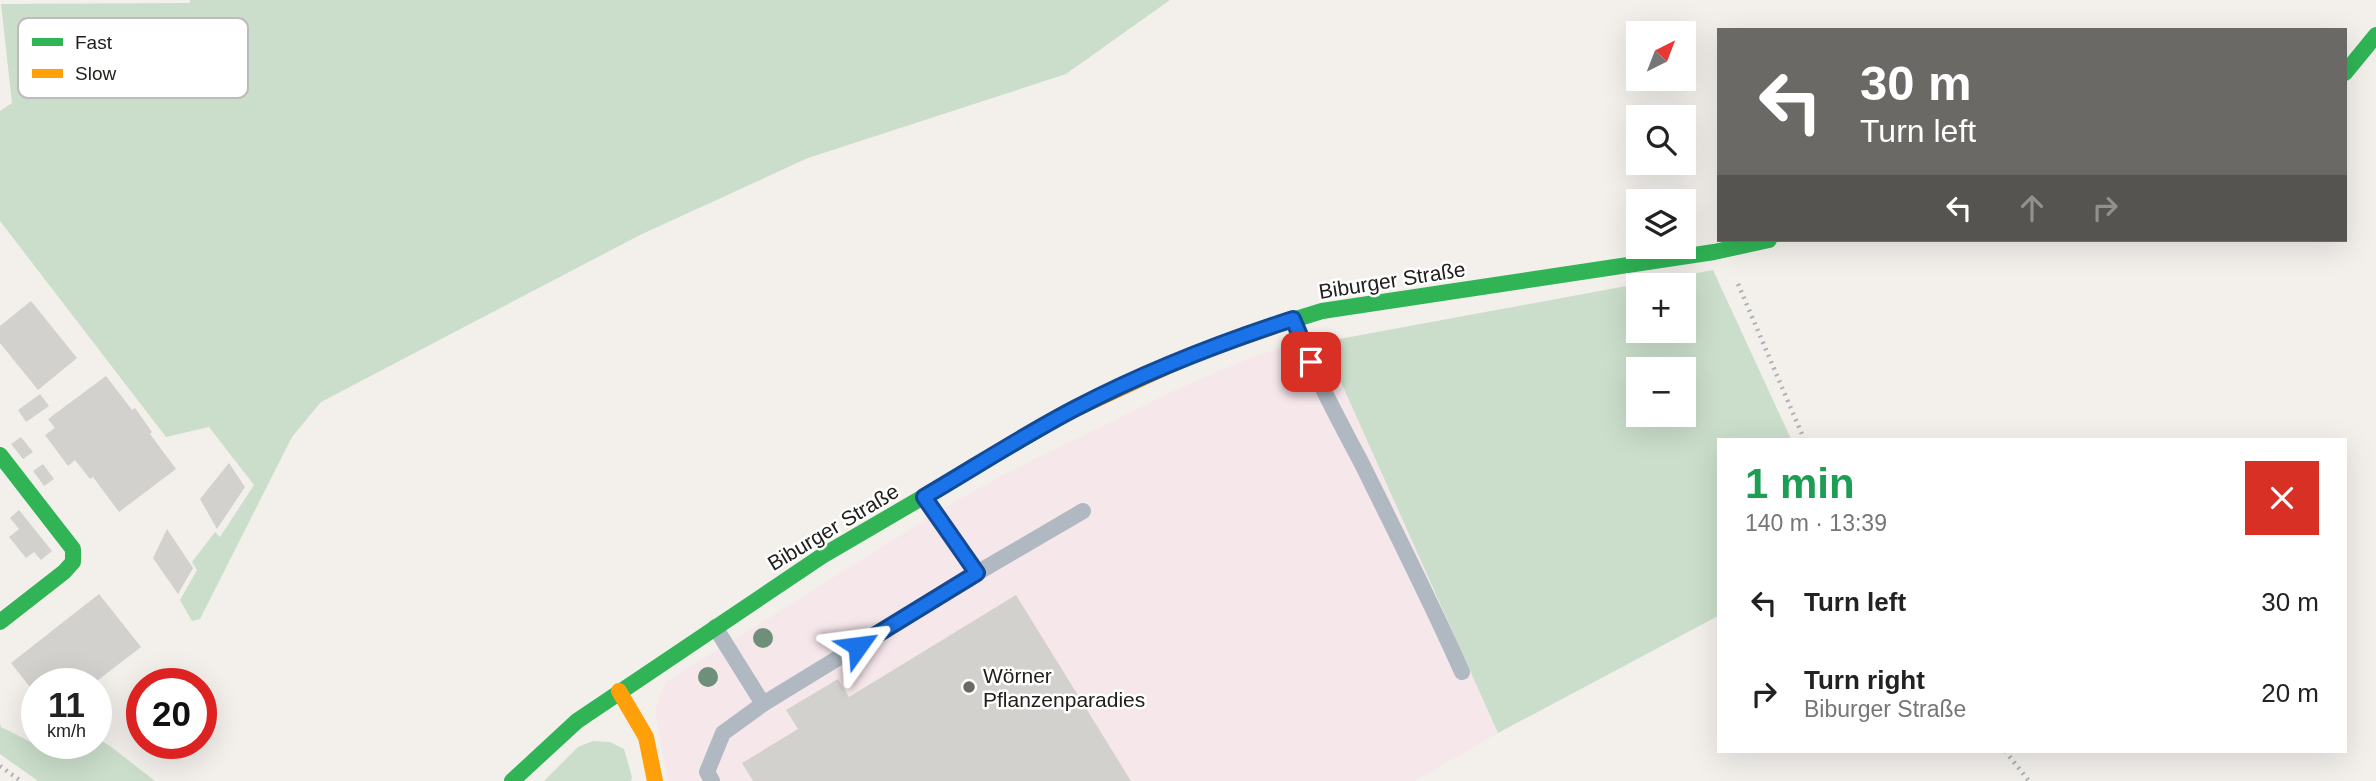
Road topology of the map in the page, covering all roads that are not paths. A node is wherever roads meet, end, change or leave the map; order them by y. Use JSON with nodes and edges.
{"nodes":[{"id":1,"x":2376,"y":35,"type":"edge"},
{"id":2,"x":2347,"y":71,"type":"edge"},
{"id":3,"x":1761,"y":242,"type":"edge"},
{"id":4,"x":1293,"y":319,"type":"junction"},
{"id":5,"x":0,"y":455,"type":"edge"},
{"id":6,"x":924,"y":497,"type":"junction"},
{"id":7,"x":1083,"y":511,"type":"dead end"},
{"id":8,"x":977,"y":573,"type":"junction"},
{"id":9,"x":0,"y":622,"type":"edge"},
{"id":10,"x":715,"y":627,"type":"junction"},
{"id":11,"x":1462,"y":672,"type":"dead end"},
{"id":12,"x":619,"y":691,"type":"junction"},
{"id":13,"x":763,"y":704,"type":"junction"},
{"id":14,"x":515,"y":779,"type":"edge"},
{"id":15,"x":655,"y":781,"type":"edge"},
{"id":16,"x":712,"y":781,"type":"edge"}],
"edges":[{"from":1,"to":2,"type":"street"},
{"from":3,"to":4,"type":"street","name":"Biburger Straße"},
{"from":4,"to":6,"type":"street","name":"Biburger Straße"},
{"from":4,"to":11,"type":"lane"},
{"from":5,"to":9,"type":"street"},
{"from":6,"to":8,"type":"lane"},
{"from":6,"to":10,"type":"street","name":"Biburger Straße"},
{"from":7,"to":8,"type":"lane"},
{"from":8,"to":13,"type":"lane"},
{"from":10,"to":12,"type":"street","name":"Biburger Straße"},
{"from":10,"to":13,"type":"lane"},
{"from":12,"to":14,"type":"street","name":"Biburger Straße"},
{"from":12,"to":15,"type":"street"},
{"from":13,"to":16,"type":"lane"}]}
